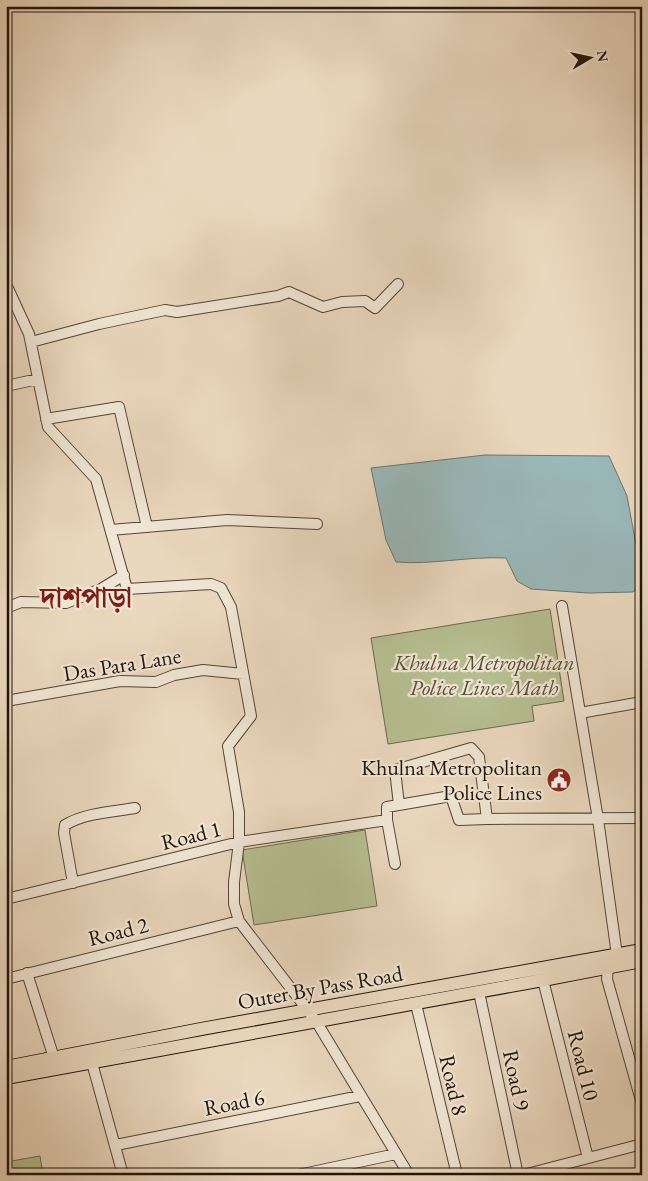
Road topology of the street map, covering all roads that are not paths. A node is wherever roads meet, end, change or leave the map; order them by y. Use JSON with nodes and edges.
{"nodes":[{"id":1,"x":6,"y":284,"type":"edge"},
{"id":2,"x":398,"y":284,"type":"dead end"},
{"id":3,"x":31,"y":342,"type":"junction"},
{"id":4,"x":38,"y":379,"type":"junction"},
{"id":5,"x":6,"y":386,"type":"edge"},
{"id":6,"x":46,"y":419,"type":"junction"},
{"id":7,"x":317,"y":524,"type":"dead end"},
{"id":8,"x":147,"y":527,"type":"junction"},
{"id":9,"x":111,"y":530,"type":"junction"},
{"id":10,"x":124,"y":575,"type":"junction"},
{"id":11,"x":562,"y":606,"type":"dead end"},
{"id":12,"x":6,"y":608,"type":"edge"},
{"id":13,"x":243,"y":674,"type":"junction"},
{"id":14,"x":6,"y":701,"type":"edge"},
{"id":15,"x":642,"y":702,"type":"edge"},
{"id":16,"x":580,"y":713,"type":"junction"},
{"id":17,"x":399,"y":805,"type":"junction"},
{"id":18,"x":135,"y":808,"type":"dead end"},
{"id":19,"x":598,"y":818,"type":"junction"},
{"id":20,"x":642,"y":818,"type":"edge"},
{"id":21,"x":487,"y":819,"type":"junction"},
{"id":22,"x":387,"y":820,"type":"junction"},
{"id":23,"x":239,"y":842,"type":"junction"},
{"id":24,"x":395,"y":864,"type":"dead end"},
{"id":25,"x":73,"y":883,"type":"junction"},
{"id":26,"x":6,"y":900,"type":"edge"},
{"id":27,"x":239,"y":922,"type":"junction"},
{"id":28,"x":642,"y":950,"type":"edge"},
{"id":29,"x":618,"y":955,"type":"junction"},
{"id":30,"x":642,"y":961,"type":"edge"},
{"id":31,"x":608,"y":968,"type":"junction"},
{"id":32,"x":27,"y":973,"type":"junction"},
{"id":33,"x":6,"y":979,"type":"edge"},
{"id":34,"x":544,"y":980,"type":"junction"},
{"id":35,"x":479,"y":992,"type":"junction"},
{"id":36,"x":416,"y":1004,"type":"junction"},
{"id":37,"x":307,"y":1010,"type":"junction"},
{"id":38,"x":316,"y":1021,"type":"junction"},
{"id":39,"x":54,"y":1058,"type":"junction"},
{"id":40,"x":92,"y":1063,"type":"junction"},
{"id":41,"x":6,"y":1067,"type":"edge"},
{"id":42,"x":6,"y":1078,"type":"edge"},
{"id":43,"x":360,"y":1096,"type":"junction"},
{"id":44,"x":642,"y":1104,"type":"edge"},
{"id":45,"x":642,"y":1144,"type":"edge"},
{"id":46,"x":116,"y":1145,"type":"junction"},
{"id":47,"x":396,"y":1154,"type":"junction"},
{"id":48,"x":588,"y":1158,"type":"junction"},
{"id":49,"x":123,"y":1175,"type":"edge"},
{"id":50,"x":298,"y":1175,"type":"edge"},
{"id":51,"x":409,"y":1175,"type":"edge"},
{"id":52,"x":456,"y":1175,"type":"edge"},
{"id":53,"x":518,"y":1175,"type":"edge"},
{"id":54,"x":523,"y":1175,"type":"edge"}],
"edges":[{"from":1,"to":3,"type":"street"},
{"from":2,"to":3,"type":"street"},
{"from":3,"to":4,"type":"street"},
{"from":4,"to":5,"type":"street"},
{"from":4,"to":6,"type":"street"},
{"from":6,"to":8,"type":"street"},
{"from":6,"to":9,"type":"street"},
{"from":7,"to":8,"type":"street"},
{"from":8,"to":9,"type":"street"},
{"from":9,"to":10,"type":"street"},
{"from":10,"to":12,"type":"street"},
{"from":10,"to":13,"type":"street"},
{"from":11,"to":16,"type":"street"},
{"from":13,"to":14,"type":"street","name":"Das Para Lane"},
{"from":13,"to":23,"type":"street"},
{"from":15,"to":16,"type":"street"},
{"from":16,"to":19,"type":"street"},
{"from":17,"to":21,"type":"street"},
{"from":17,"to":21,"type":"street"},
{"from":17,"to":22,"type":"street"},
{"from":18,"to":25,"type":"street"},
{"from":19,"to":20,"type":"street"},
{"from":19,"to":21,"type":"street"},
{"from":19,"to":29,"type":"street"},
{"from":22,"to":23,"type":"street","name":"Road 1"},
{"from":22,"to":24,"type":"street"},
{"from":23,"to":25,"type":"street","name":"Road 1"},
{"from":23,"to":27,"type":"street"},
{"from":25,"to":26,"type":"street","name":"Road 1"},
{"from":27,"to":32,"type":"street","name":"Road 2"},
{"from":27,"to":37,"type":"street"},
{"from":28,"to":29,"type":"main road","name":"Outer By Pass Road"},
{"from":29,"to":37,"type":"main road","name":"Outer By Pass Road"},
{"from":30,"to":31,"type":"main road","name":"Outer By Pass Road"},
{"from":31,"to":34,"type":"main road","name":"Outer By Pass Road"},
{"from":31,"to":44,"type":"street"},
{"from":32,"to":33,"type":"street","name":"Road 2"},
{"from":32,"to":39,"type":"street"},
{"from":34,"to":35,"type":"main road","name":"Outer By Pass Road"},
{"from":34,"to":48,"type":"street","name":"Road 10"},
{"from":35,"to":36,"type":"main road","name":"Outer By Pass Road"},
{"from":35,"to":53,"type":"street","name":"Road 9"},
{"from":36,"to":38,"type":"main road","name":"Outer By Pass Road"},
{"from":36,"to":52,"type":"street","name":"Road 8"},
{"from":37,"to":38,"type":"street"},
{"from":37,"to":39,"type":"main road","name":"Outer By Pass Road"},
{"from":38,"to":40,"type":"main road","name":"Outer By Pass Road"},
{"from":38,"to":43,"type":"street"},
{"from":39,"to":41,"type":"main road","name":"Outer By Pass Road"},
{"from":40,"to":42,"type":"main road","name":"Outer By Pass Road"},
{"from":40,"to":46,"type":"street"},
{"from":43,"to":46,"type":"street","name":"Road 6"},
{"from":43,"to":47,"type":"street"},
{"from":45,"to":48,"type":"street"},
{"from":46,"to":49,"type":"street"},
{"from":47,"to":50,"type":"street"},
{"from":47,"to":51,"type":"street"},
{"from":48,"to":54,"type":"street"}]}
